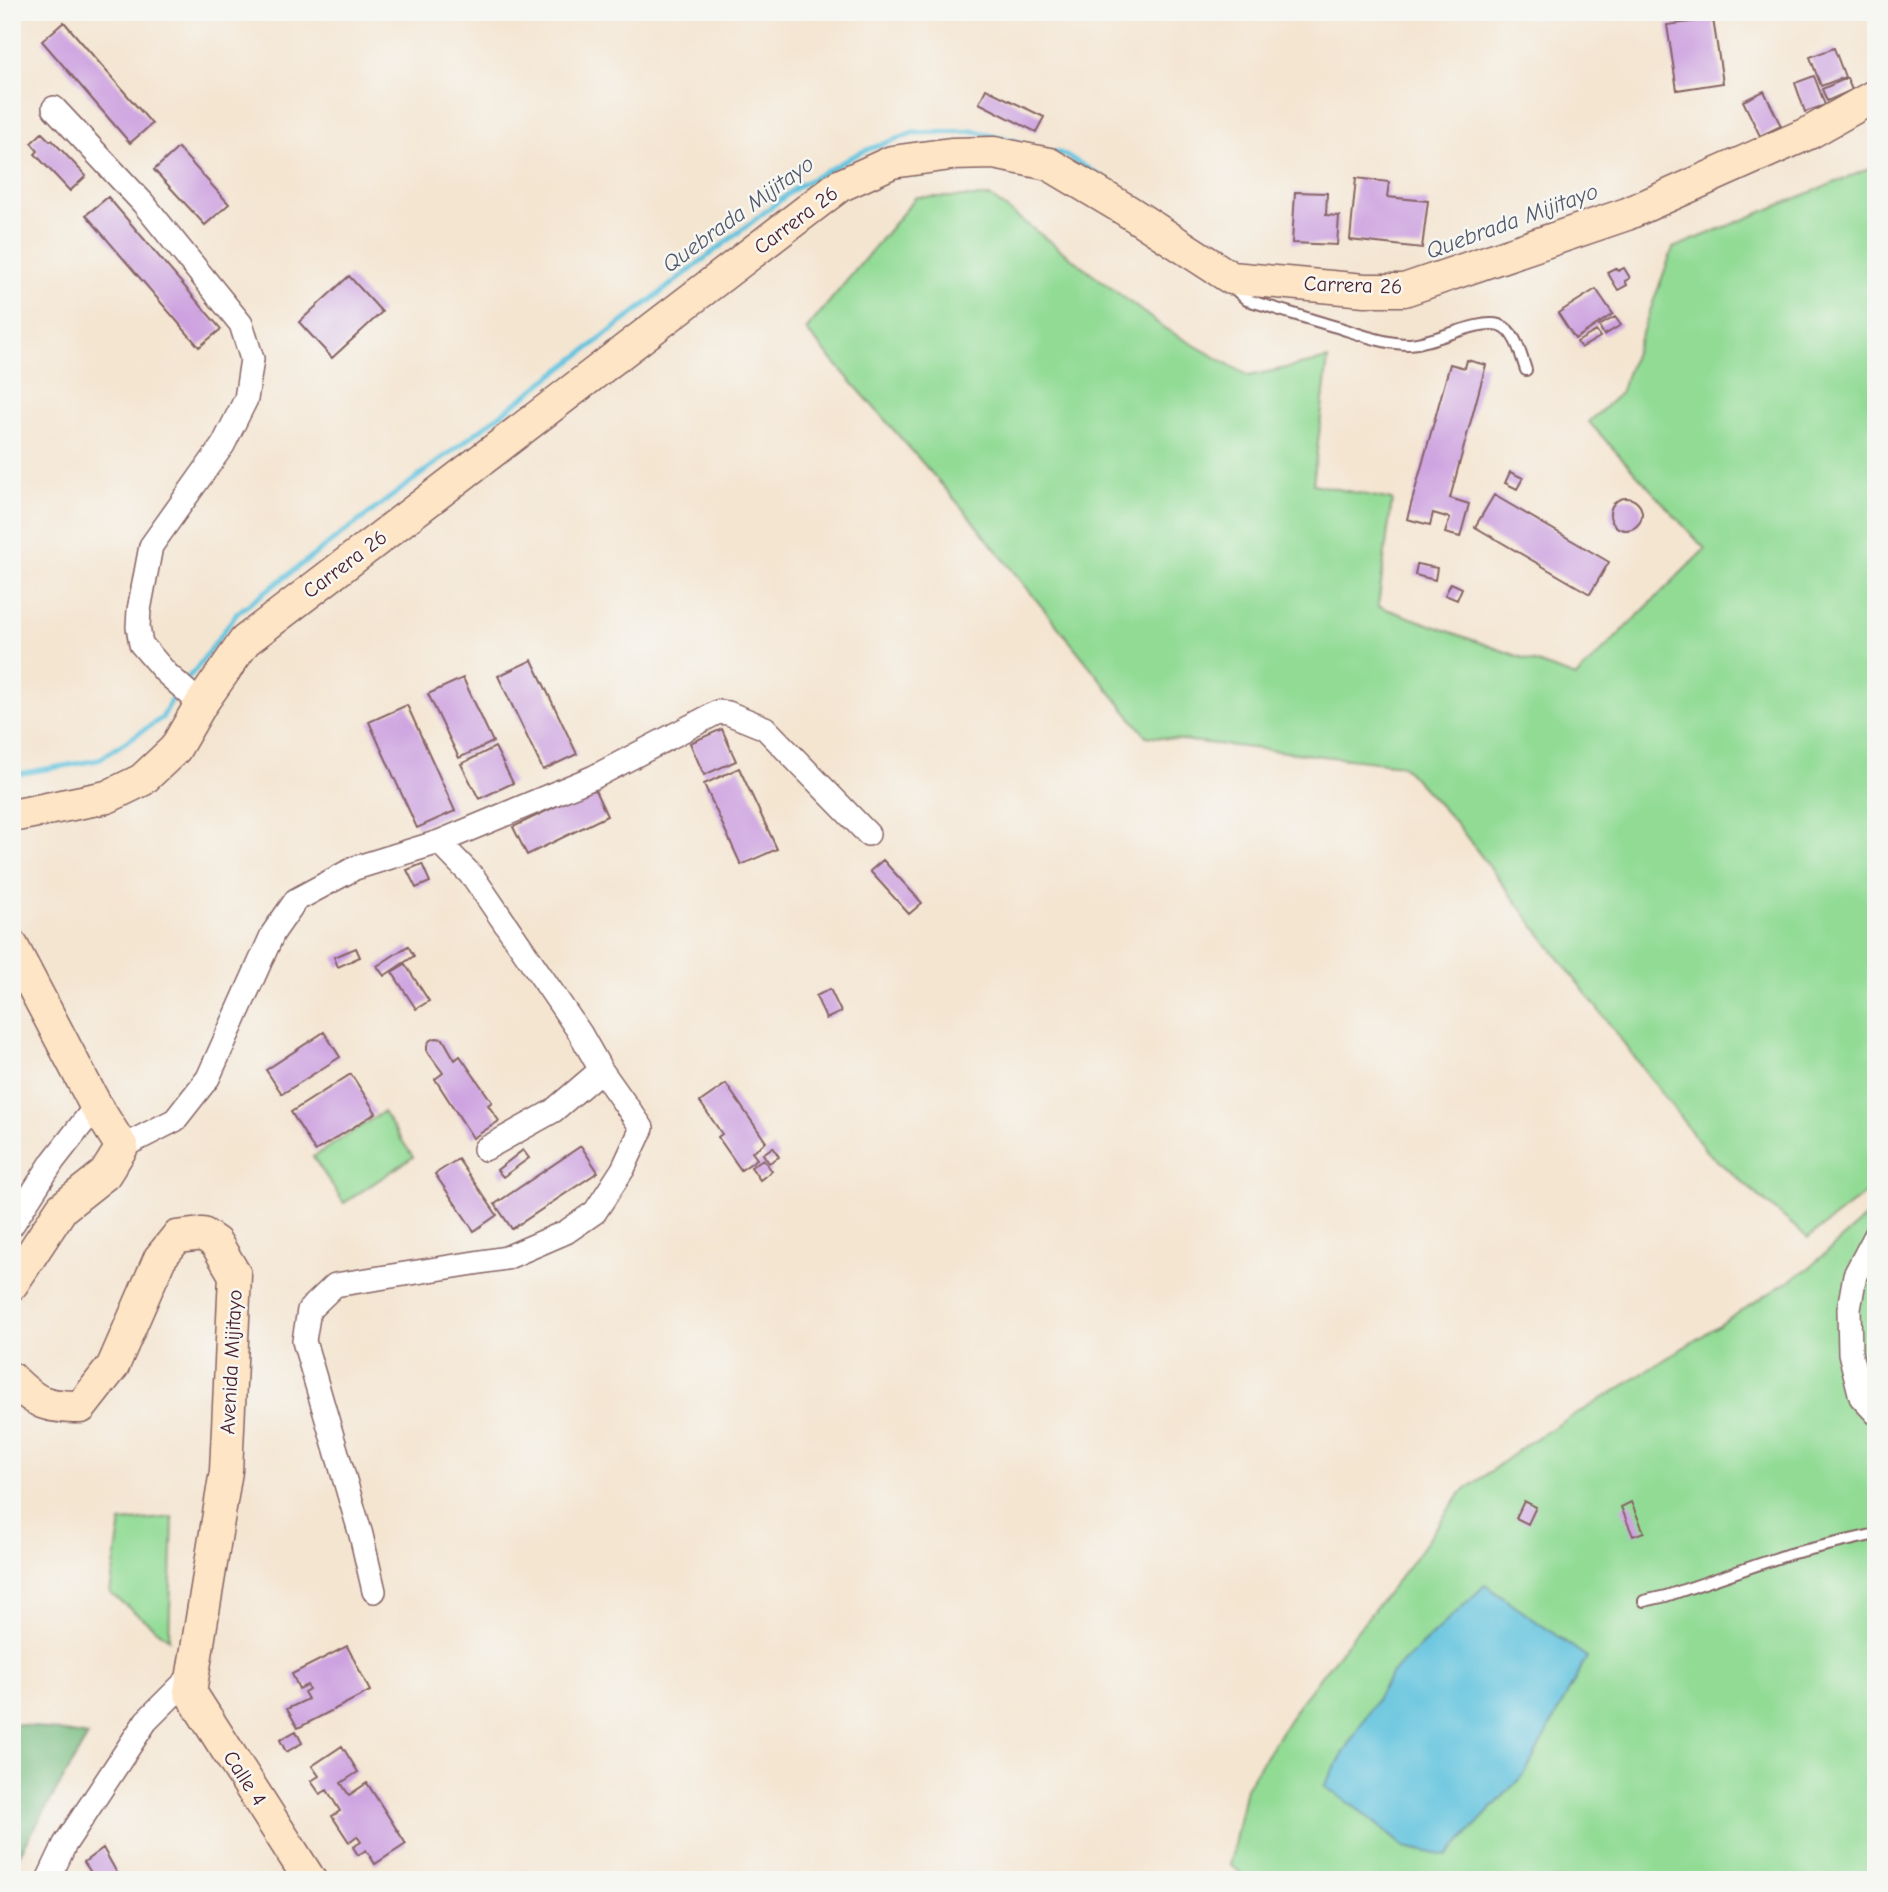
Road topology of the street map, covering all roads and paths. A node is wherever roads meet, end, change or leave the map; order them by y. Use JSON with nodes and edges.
{"nodes":[{"id":1,"x":1876,"y":95,"type":"edge"},
{"id":2,"x":54,"y":108,"type":"dead end"},
{"id":3,"x":1231,"y":278,"type":"junction"},
{"id":4,"x":1526,"y":370,"type":"dead end"},
{"id":5,"x":201,"y":704,"type":"junction"},
{"id":6,"x":12,"y":816,"type":"edge"},
{"id":7,"x":868,"y":834,"type":"dead end"},
{"id":8,"x":439,"y":842,"type":"junction"},
{"id":9,"x":12,"y":946,"type":"edge"},
{"id":10,"x":601,"y":1070,"type":"junction"},
{"id":11,"x":96,"y":1106,"type":"junction"},
{"id":12,"x":122,"y":1147,"type":"junction"},
{"id":13,"x":485,"y":1149,"type":"dead end"},
{"id":14,"x":12,"y":1225,"type":"edge"},
{"id":15,"x":1876,"y":1235,"type":"edge"},
{"id":16,"x":12,"y":1284,"type":"edge"},
{"id":17,"x":12,"y":1380,"type":"edge"},
{"id":18,"x":1876,"y":1413,"type":"edge"},
{"id":19,"x":1876,"y":1534,"type":"edge"},
{"id":20,"x":374,"y":1591,"type":"dead end"},
{"id":21,"x":1644,"y":1601,"type":"dead end"},
{"id":22,"x":193,"y":1674,"type":"junction"},
{"id":23,"x":48,"y":1880,"type":"edge"},
{"id":24,"x":310,"y":1880,"type":"edge"}],
"edges":[{"from":1,"to":3,"type":"street","name":"Carrera 26"},
{"from":2,"to":5,"type":"street"},
{"from":3,"to":4,"type":"lane"},
{"from":3,"to":5,"type":"street","name":"Carrera 26"},
{"from":5,"to":6,"type":"street","name":"Carrera 26"},
{"from":7,"to":8,"type":"street"},
{"from":8,"to":10,"type":"street"},
{"from":8,"to":12,"type":"street"},
{"from":9,"to":11,"type":"street"},
{"from":10,"to":13,"type":"street"},
{"from":10,"to":20,"type":"street"},
{"from":11,"to":12,"type":"street"},
{"from":11,"to":14,"type":"street"},
{"from":12,"to":16,"type":"street"},
{"from":15,"to":18,"type":"street"},
{"from":17,"to":22,"type":"street","name":"Avenida Mijitayo"},
{"from":19,"to":21,"type":"lane"},
{"from":22,"to":23,"type":"street"},
{"from":22,"to":24,"type":"street","name":"Calle 4"}]}
